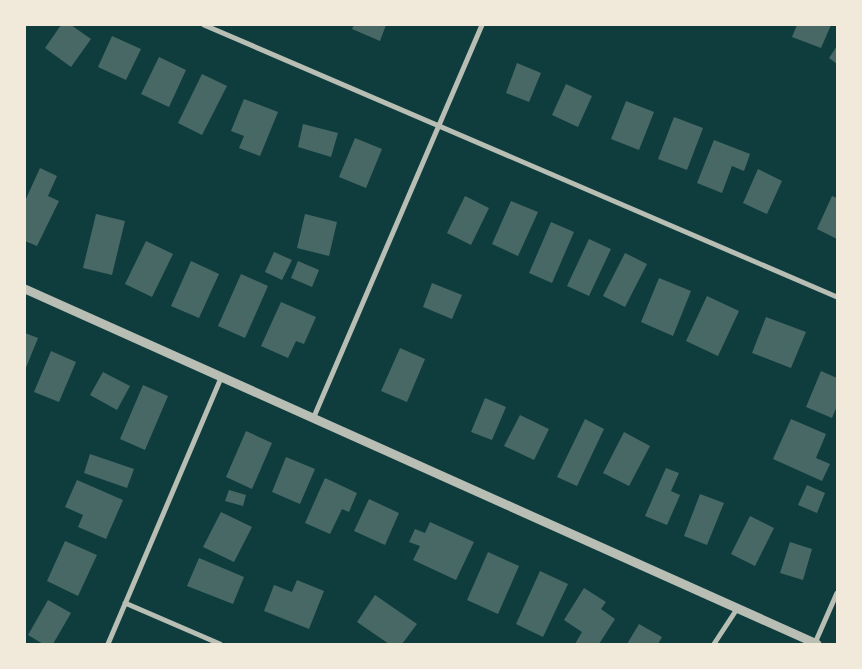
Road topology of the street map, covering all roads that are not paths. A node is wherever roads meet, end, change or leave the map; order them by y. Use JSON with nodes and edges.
{"nodes":[{"id":1,"x":204,"y":25,"type":"edge"},
{"id":2,"x":482,"y":25,"type":"edge"},
{"id":3,"x":438,"y":126,"type":"junction"},
{"id":4,"x":25,"y":289,"type":"edge"},
{"id":5,"x":837,"y":297,"type":"edge"},
{"id":6,"x":221,"y":378,"type":"junction"},
{"id":7,"x":313,"y":419,"type":"junction"},
{"id":8,"x":837,"y":593,"type":"edge"},
{"id":9,"x":125,"y":603,"type":"junction"},
{"id":10,"x":737,"y":609,"type":"junction"},
{"id":11,"x":108,"y":644,"type":"edge"},
{"id":12,"x":220,"y":644,"type":"edge"},
{"id":13,"x":714,"y":644,"type":"edge"},
{"id":14,"x":816,"y":644,"type":"edge"}],
"edges":[{"from":1,"to":3,"type":"street"},
{"from":2,"to":3,"type":"street"},
{"from":3,"to":5,"type":"street"},
{"from":3,"to":7,"type":"street"},
{"from":4,"to":6,"type":"street"},
{"from":6,"to":7,"type":"street"},
{"from":6,"to":9,"type":"street"},
{"from":7,"to":10,"type":"street"},
{"from":8,"to":14,"type":"street"},
{"from":9,"to":11,"type":"street"},
{"from":9,"to":12,"type":"street"},
{"from":10,"to":13,"type":"street"},
{"from":10,"to":14,"type":"street"}]}
